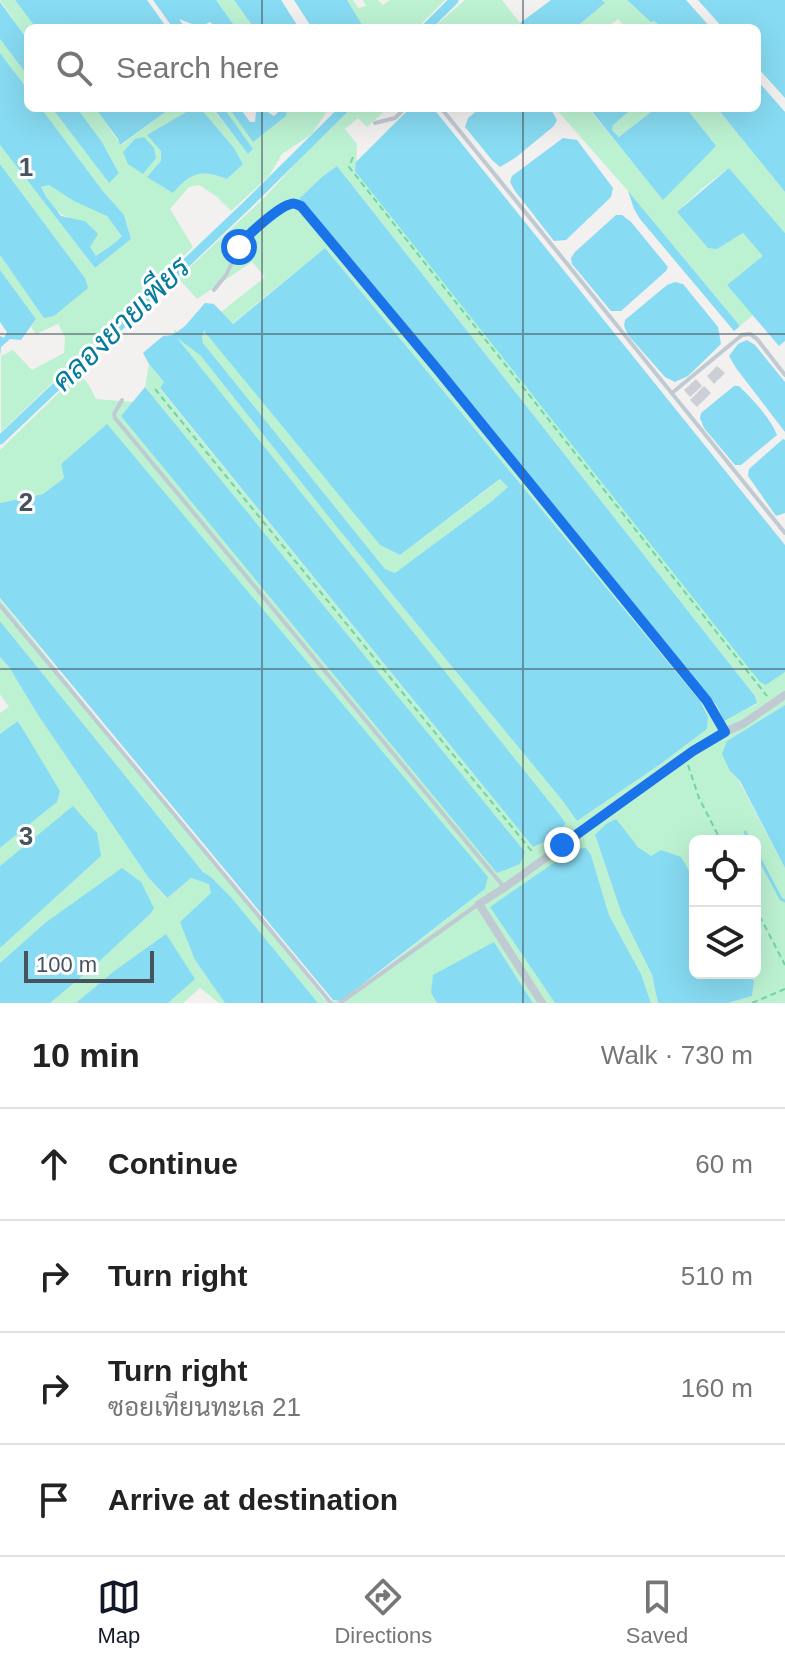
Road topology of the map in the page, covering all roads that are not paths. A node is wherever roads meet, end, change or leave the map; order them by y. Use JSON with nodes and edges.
{"nodes":[{"id":1,"x":401,"y":112,"type":"edge"},
{"id":2,"x":444,"y":112,"type":"edge"},
{"id":3,"x":375,"y":123,"type":"dead end"},
{"id":4,"x":214,"y":290,"type":"dead end"},
{"id":5,"x":785,"y":375,"type":"edge"},
{"id":6,"x":672,"y":393,"type":"junction"},
{"id":7,"x":122,"y":400,"type":"dead end"},
{"id":8,"x":785,"y":533,"type":"edge"},
{"id":9,"x":0,"y":605,"type":"edge"},
{"id":10,"x":785,"y":695,"type":"edge"},
{"id":11,"x":725,"y":732,"type":"junction"},
{"id":12,"x":504,"y":888,"type":"junction"},
{"id":13,"x":479,"y":904,"type":"junction"},
{"id":14,"x":331,"y":1003,"type":"edge"},
{"id":15,"x":340,"y":1003,"type":"edge"},
{"id":16,"x":542,"y":1003,"type":"edge"}],
"edges":[{"from":1,"to":3,"type":"lane"},
{"from":2,"to":6,"type":"lane"},
{"from":4,"to":11,"type":"lane"},
{"from":5,"to":6,"type":"lane"},
{"from":6,"to":8,"type":"lane"},
{"from":7,"to":12,"type":"lane"},
{"from":9,"to":14,"type":"lane"},
{"from":10,"to":11,"type":"street"},
{"from":11,"to":12,"type":"street"},
{"from":12,"to":13,"type":"street"},
{"from":13,"to":15,"type":"lane"},
{"from":13,"to":16,"type":"street"}]}
